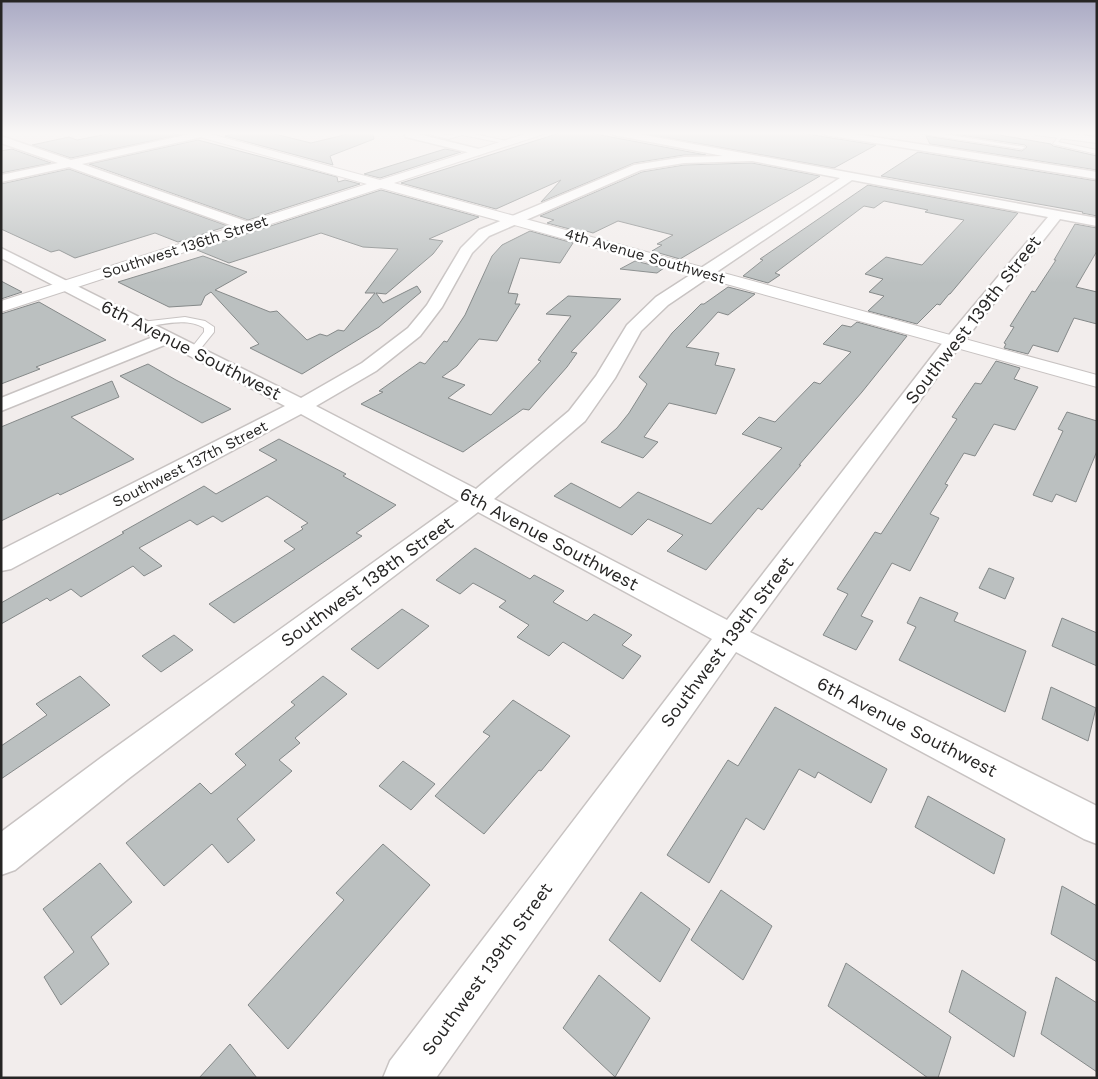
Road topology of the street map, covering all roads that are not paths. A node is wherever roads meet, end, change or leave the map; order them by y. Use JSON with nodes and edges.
{"nodes":[{"id":1,"x":121,"y":182,"type":"edge"},
{"id":2,"x":602,"y":182,"type":"edge"},
{"id":3,"x":840,"y":182,"type":"edge"},
{"id":4,"x":885,"y":182,"type":"edge"},
{"id":5,"x":382,"y":183,"type":"joint"},
{"id":6,"x":1057,"y":214,"type":"junction"},
{"id":7,"x":514,"y":220,"type":"junction"},
{"id":8,"x":1097,"y":222,"type":"edge"},
{"id":9,"x":249,"y":227,"type":"junction"},
{"id":10,"x":1,"y":252,"type":"edge"},
{"id":11,"x":704,"y":273,"type":"junction"},
{"id":12,"x":64,"y":286,"type":"junction"},
{"id":13,"x":1,"y":307,"type":"edge"},
{"id":14,"x":141,"y":325,"type":"junction"},
{"id":15,"x":167,"y":338,"type":"junction"},
{"id":16,"x":953,"y":342,"type":"junction"},
{"id":17,"x":194,"y":352,"type":"junction"},
{"id":18,"x":1097,"y":381,"type":"edge"},
{"id":19,"x":1,"y":405,"type":"edge"},
{"id":20,"x":301,"y":406,"type":"junction"},
{"id":21,"x":476,"y":501,"type":"junction"},
{"id":22,"x":1,"y":562,"type":"edge"},
{"id":23,"x":731,"y":636,"type":"junction"},
{"id":24,"x":1097,"y":826,"type":"edge"},
{"id":25,"x":1,"y":856,"type":"edge"},
{"id":26,"x":407,"y":1078,"type":"edge"}],
"edges":[{"from":1,"to":9,"type":"street"},
{"from":2,"to":7,"type":"street","name":"Southwest 137th Street"},
{"from":3,"to":11,"type":"street","name":"Southwest 138th Street"},
{"from":4,"to":6,"type":"street"},
{"from":5,"to":7,"type":"street","name":"4th Avenue Southwest"},
{"from":5,"to":9,"type":"street","name":"Southwest 136th Street"},
{"from":6,"to":8,"type":"street"},
{"from":6,"to":16,"type":"street","name":"Southwest 139th Street"},
{"from":7,"to":11,"type":"street","name":"4th Avenue Southwest"},
{"from":7,"to":20,"type":"street","name":"Southwest 137th Street"},
{"from":9,"to":12,"type":"street","name":"Southwest 136th Street"},
{"from":10,"to":12,"type":"street","name":"6th Avenue Southwest"},
{"from":11,"to":16,"type":"street","name":"4th Avenue Southwest"},
{"from":11,"to":21,"type":"street","name":"Southwest 138th Street"},
{"from":12,"to":13,"type":"street","name":"Southwest 136th Street"},
{"from":12,"to":14,"type":"street","name":"6th Avenue Southwest"},
{"from":14,"to":15,"type":"street","name":"6th Avenue Southwest"},
{"from":14,"to":17,"type":"lane"},
{"from":15,"to":17,"type":"street","name":"6th Avenue Southwest"},
{"from":15,"to":19,"type":"street"},
{"from":16,"to":18,"type":"street","name":"4th Avenue Southwest"},
{"from":16,"to":23,"type":"street","name":"Southwest 139th Street"},
{"from":17,"to":20,"type":"street","name":"6th Avenue Southwest"},
{"from":20,"to":21,"type":"street","name":"6th Avenue Southwest"},
{"from":20,"to":22,"type":"street","name":"Southwest 137th Street"},
{"from":21,"to":23,"type":"street","name":"6th Avenue Southwest"},
{"from":21,"to":25,"type":"street","name":"Southwest 138th Street"},
{"from":23,"to":24,"type":"street","name":"6th Avenue Southwest"},
{"from":23,"to":26,"type":"street","name":"Southwest 139th Street"}]}
